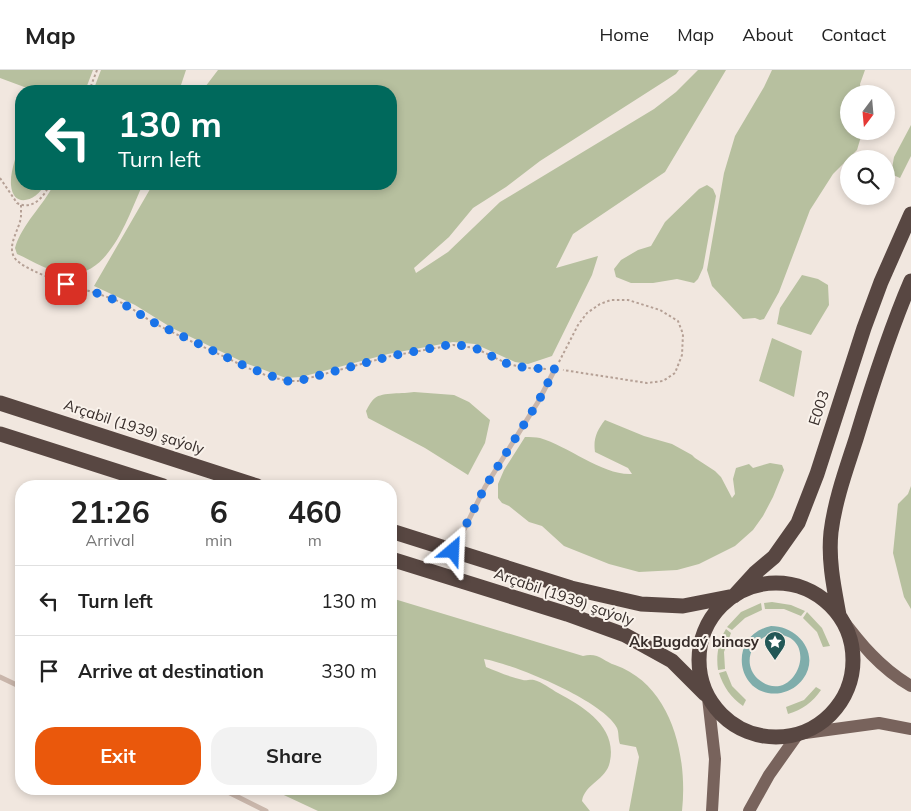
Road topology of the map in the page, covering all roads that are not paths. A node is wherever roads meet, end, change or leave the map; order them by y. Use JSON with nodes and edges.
{"nodes":[{"id":1,"x":911,"y":214,"type":"edge"},
{"id":2,"x":911,"y":281,"type":"edge"},
{"id":3,"x":555,"y":369,"type":"road end"},
{"id":4,"x":0,"y":403,"type":"edge"},
{"id":5,"x":0,"y":434,"type":"edge"},
{"id":6,"x":144,"y":480,"type":"edge"},
{"id":7,"x":238,"y":480,"type":"edge"},
{"id":8,"x":397,"y":533,"type":"edge"},
{"id":9,"x":453,"y":551,"type":"junction"},
{"id":10,"x":397,"y":561,"type":"edge"},
{"id":11,"x":734,"y":596,"type":"junction"},
{"id":12,"x":839,"y":615,"type":"junction"},
{"id":13,"x":0,"y":677,"type":"edge"},
{"id":14,"x":15,"y":684,"type":"edge"},
{"id":15,"x":911,"y":686,"type":"edge"},
{"id":16,"x":708,"y":698,"type":"junction"},
{"id":17,"x":911,"y":729,"type":"edge"},
{"id":18,"x":798,"y":734,"type":"junction"},
{"id":19,"x":234,"y":795,"type":"edge"},
{"id":20,"x":266,"y":811,"type":"edge"},
{"id":21,"x":712,"y":811,"type":"edge"},
{"id":22,"x":749,"y":811,"type":"edge"}],
"edges":[{"from":1,"to":11,"type":"highway","name":"E003"},
{"from":2,"to":12,"type":"highway"},
{"from":3,"to":9,"type":"lane"},
{"from":4,"to":7,"type":"highway","name":"Arçabil (1939) şaýoly"},
{"from":5,"to":6,"type":"highway"},
{"from":8,"to":9,"type":"highway","name":"Arçabil (1939) şaýoly"},
{"from":9,"to":11,"type":"highway","name":"Arçabil (1939) şaýoly"},
{"from":10,"to":16,"type":"highway","name":"Arçabil (1939) şaýoly"},
{"from":11,"to":12,"type":"highway"},
{"from":11,"to":16,"type":"highway"},
{"from":12,"to":15,"type":"main road"},
{"from":12,"to":18,"type":"highway"},
{"from":13,"to":14,"type":"lane"},
{"from":16,"to":18,"type":"highway"},
{"from":16,"to":21,"type":"main road"},
{"from":17,"to":18,"type":"main road"},
{"from":18,"to":22,"type":"main road"},
{"from":19,"to":20,"type":"lane"}]}
